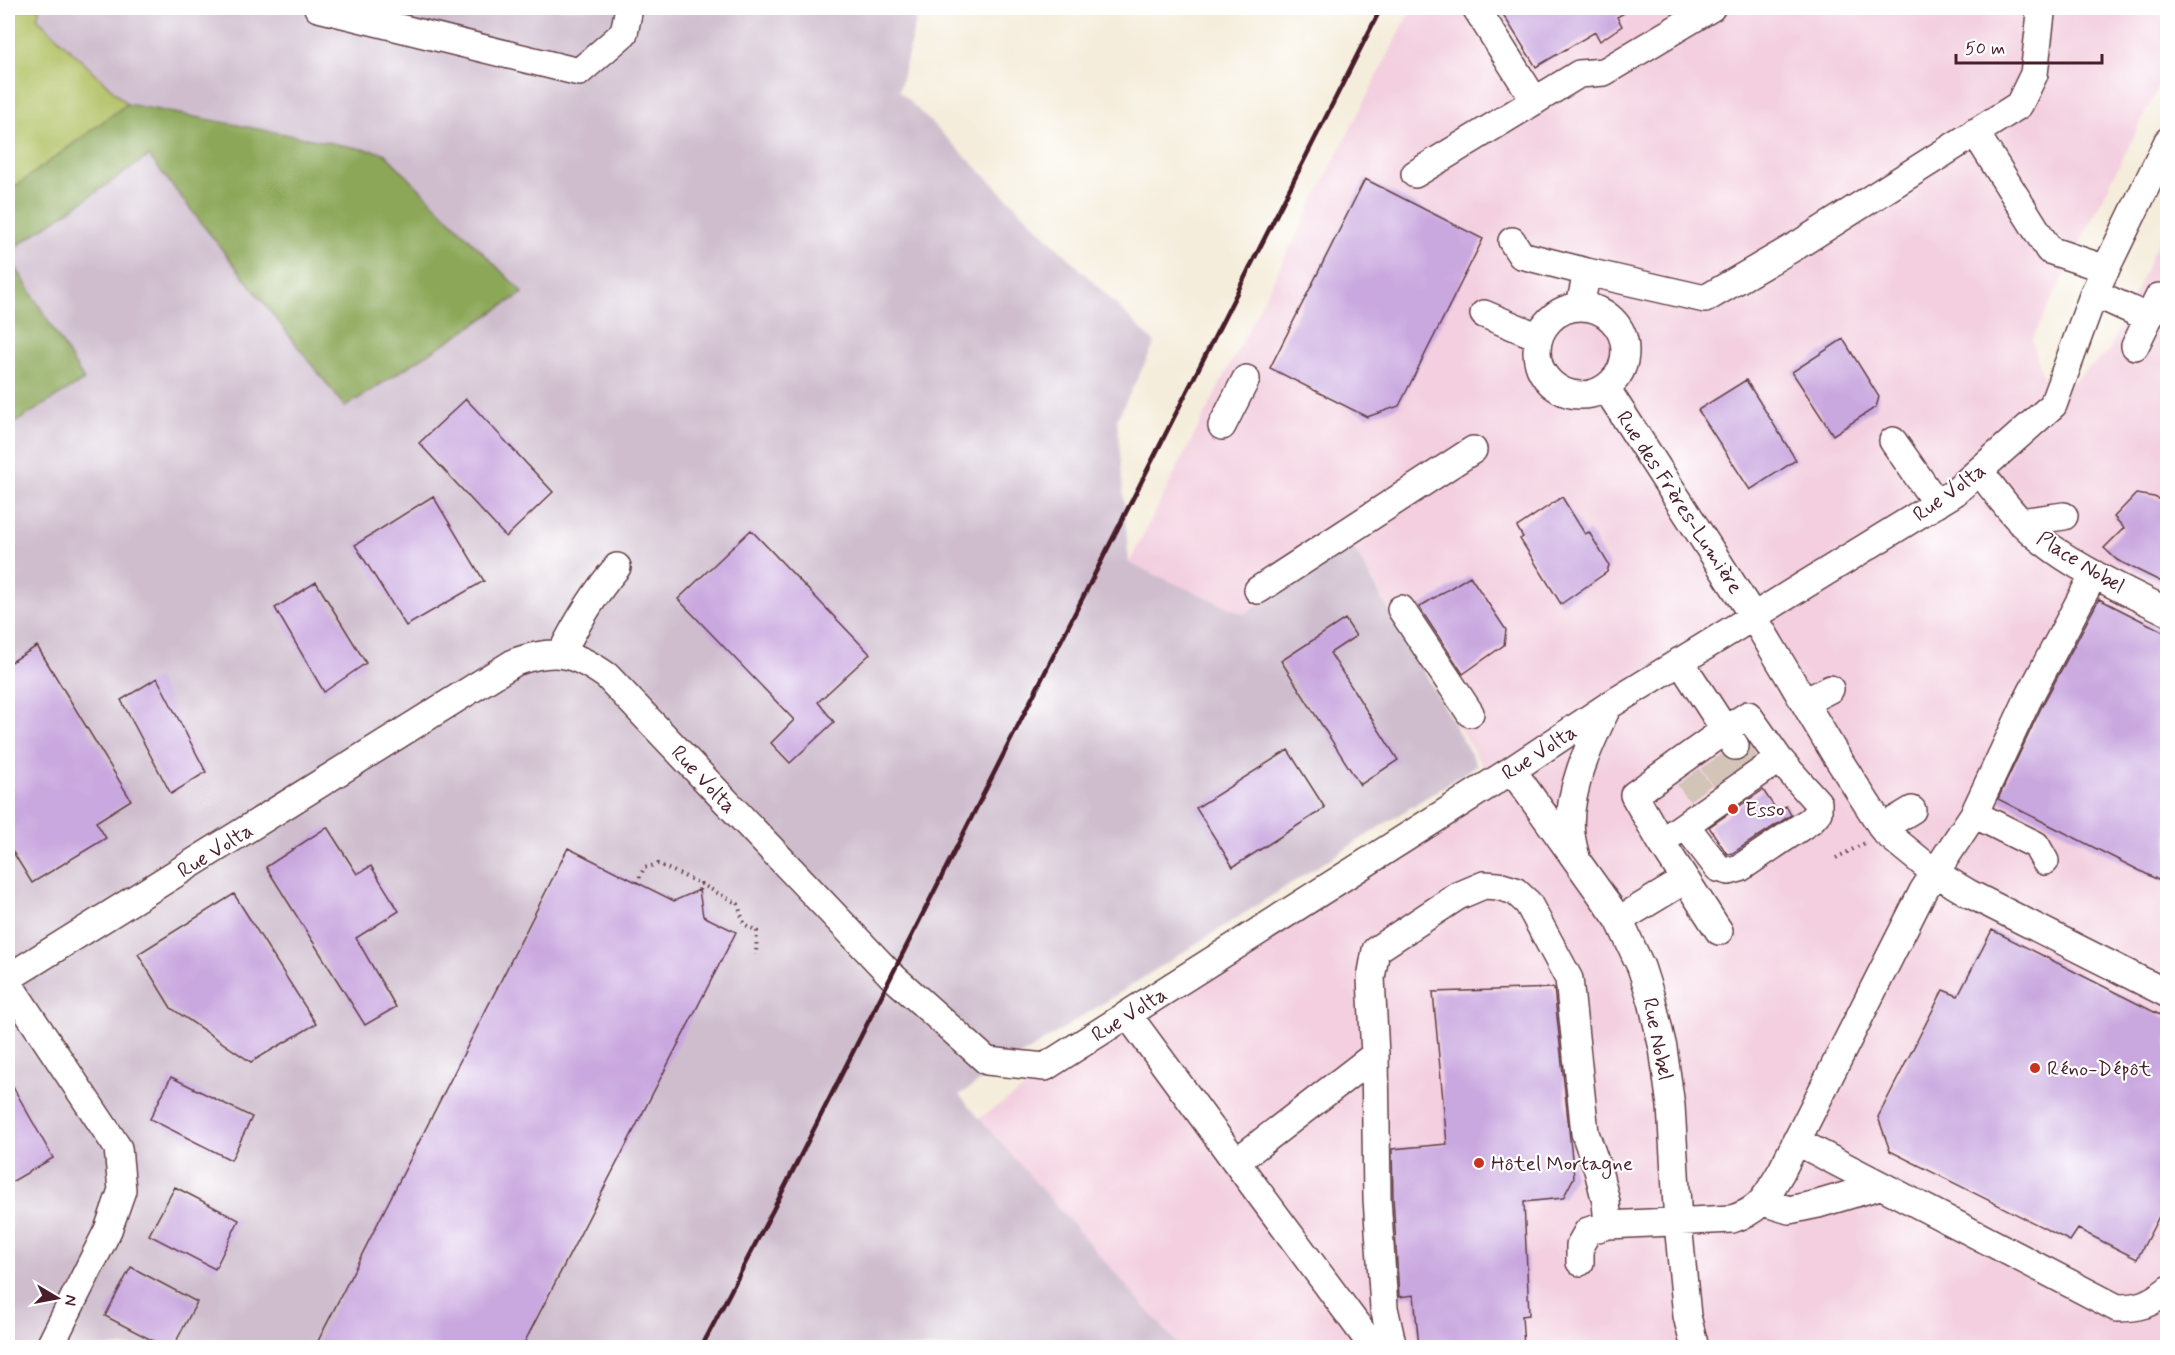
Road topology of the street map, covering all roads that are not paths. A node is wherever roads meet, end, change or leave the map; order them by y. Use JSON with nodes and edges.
{"nodes":[{"id":1,"x":318,"y":8,"type":"edge"},
{"id":2,"x":629,"y":8,"type":"edge"},
{"id":3,"x":1476,"y":8,"type":"edge"},
{"id":4,"x":1711,"y":8,"type":"edge"},
{"id":5,"x":2037,"y":8,"type":"edge"},
{"id":6,"x":1535,"y":101,"type":"junction"},
{"id":7,"x":1975,"y":132,"type":"junction"},
{"id":8,"x":2168,"y":141,"type":"edge"},
{"id":9,"x":1415,"y":174,"type":"dead end"},
{"id":10,"x":1512,"y":241,"type":"dead end"},
{"id":11,"x":2106,"y":269,"type":"junction"},
{"id":12,"x":1587,"y":272,"type":"junction"},
{"id":13,"x":2094,"y":293,"type":"junction"},
{"id":14,"x":1580,"y":306,"type":"junction"},
{"id":15,"x":1484,"y":314,"type":"dead end"},
{"id":16,"x":1539,"y":337,"type":"junction"},
{"id":17,"x":2135,"y":346,"type":"dead end"},
{"id":18,"x":1246,"y":379,"type":"dead end"},
{"id":19,"x":1606,"y":388,"type":"junction"},
{"id":20,"x":1222,"y":426,"type":"dead end"},
{"id":21,"x":1893,"y":441,"type":"dead end"},
{"id":22,"x":1473,"y":450,"type":"dead end"},
{"id":23,"x":1980,"y":472,"type":"junction"},
{"id":24,"x":1937,"y":504,"type":"junction"},
{"id":25,"x":2064,"y":516,"type":"dead end"},
{"id":26,"x":2020,"y":522,"type":"junction"},
{"id":27,"x":617,"y":567,"type":"dead end"},
{"id":28,"x":2094,"y":574,"type":"junction"},
{"id":29,"x":1258,"y":590,"type":"dead end"},
{"id":30,"x":1401,"y":609,"type":"dead end"},
{"id":31,"x":2168,"y":612,"type":"edge"},
{"id":32,"x":1753,"y":616,"type":"junction"},
{"id":33,"x":561,"y":654,"type":"junction"},
{"id":34,"x":1680,"y":661,"type":"junction"},
{"id":35,"x":1830,"y":689,"type":"dead end"},
{"id":36,"x":1805,"y":702,"type":"junction"},
{"id":37,"x":1608,"y":706,"type":"junction"},
{"id":38,"x":1470,"y":713,"type":"dead end"},
{"id":39,"x":1740,"y":755,"type":"junction"},
{"id":40,"x":1779,"y":759,"type":"junction"},
{"id":41,"x":1512,"y":770,"type":"junction"},
{"id":42,"x":1718,"y":770,"type":"junction"},
{"id":43,"x":1694,"y":785,"type":"junction"},
{"id":44,"x":1912,"y":810,"type":"dead end"},
{"id":45,"x":1974,"y":814,"type":"junction"},
{"id":46,"x":1686,"y":826,"type":"junction"},
{"id":47,"x":1883,"y":830,"type":"junction"},
{"id":48,"x":1661,"y":842,"type":"junction"},
{"id":49,"x":2045,"y":861,"type":"dead end"},
{"id":50,"x":1577,"y":862,"type":"junction"},
{"id":51,"x":1935,"y":873,"type":"junction"},
{"id":52,"x":1684,"y":880,"type":"junction"},
{"id":53,"x":1619,"y":920,"type":"junction"},
{"id":54,"x":1719,"y":931,"type":"dead end"},
{"id":55,"x":8,"y":978,"type":"edge"},
{"id":56,"x":8,"y":983,"type":"edge"},
{"id":57,"x":2168,"y":994,"type":"edge"},
{"id":58,"x":1128,"y":1015,"type":"junction"},
{"id":59,"x":1375,"y":1055,"type":"junction"},
{"id":60,"x":1796,"y":1141,"type":"junction"},
{"id":61,"x":1236,"y":1162,"type":"junction"},
{"id":62,"x":1879,"y":1186,"type":"junction"},
{"id":63,"x":1763,"y":1202,"type":"junction"},
{"id":64,"x":1678,"y":1223,"type":"junction"},
{"id":65,"x":1608,"y":1225,"type":"junction"},
{"id":66,"x":1580,"y":1262,"type":"dead end"},
{"id":67,"x":2168,"y":1290,"type":"edge"},
{"id":68,"x":49,"y":1347,"type":"edge"},
{"id":69,"x":1374,"y":1347,"type":"edge"},
{"id":70,"x":1393,"y":1347,"type":"edge"},
{"id":71,"x":1695,"y":1347,"type":"edge"}],
"edges":[{"from":1,"to":2,"type":"street"},
{"from":3,"to":6,"type":"street"},
{"from":4,"to":6,"type":"street"},
{"from":5,"to":7,"type":"street"},
{"from":6,"to":9,"type":"street"},
{"from":7,"to":11,"type":"street"},
{"from":7,"to":12,"type":"street"},
{"from":8,"to":11,"type":"street","name":"Rue Volta"},
{"from":10,"to":12,"type":"street"},
{"from":11,"to":13,"type":"street","name":"Rue Volta"},
{"from":12,"to":14,"type":"street"},
{"from":13,"to":17,"type":"street"},
{"from":13,"to":23,"type":"street","name":"Rue Volta"},
{"from":14,"to":16,"type":"street"},
{"from":14,"to":19,"type":"street"},
{"from":15,"to":16,"type":"street"},
{"from":16,"to":19,"type":"street"},
{"from":18,"to":20,"type":"street"},
{"from":19,"to":32,"type":"street","name":"Rue des Frères-Lumière"},
{"from":21,"to":24,"type":"street"},
{"from":22,"to":29,"type":"street"},
{"from":23,"to":24,"type":"street","name":"Rue Volta"},
{"from":23,"to":26,"type":"street","name":"Place Nobel"},
{"from":24,"to":32,"type":"street","name":"Rue Volta"},
{"from":25,"to":26,"type":"street"},
{"from":26,"to":28,"type":"street","name":"Place Nobel"},
{"from":27,"to":33,"type":"street"},
{"from":28,"to":31,"type":"street","name":"Place Nobel"},
{"from":28,"to":45,"type":"street"},
{"from":30,"to":38,"type":"street"},
{"from":32,"to":34,"type":"street","name":"Rue Volta"},
{"from":32,"to":36,"type":"street","name":"Rue des Frères-Lumière"},
{"from":33,"to":55,"type":"street","name":"Rue Volta"},
{"from":33,"to":58,"type":"street","name":"Rue Volta"},
{"from":34,"to":37,"type":"street","name":"Rue Volta"},
{"from":34,"to":39,"type":"street"},
{"from":35,"to":36,"type":"street"},
{"from":36,"to":47,"type":"street","name":"Rue des Frères-Lumière"},
{"from":37,"to":41,"type":"street","name":"Rue Volta"},
{"from":37,"to":50,"type":"street"},
{"from":39,"to":40,"type":"street"},
{"from":39,"to":40,"type":"street"},
{"from":39,"to":42,"type":"street"},
{"from":39,"to":42,"type":"street"},
{"from":40,"to":46,"type":"street"},
{"from":41,"to":50,"type":"street","name":"Rue Nobel"},
{"from":41,"to":58,"type":"street","name":"Rue Volta"},
{"from":42,"to":43,"type":"street"},
{"from":42,"to":43,"type":"street"},
{"from":43,"to":46,"type":"street"},
{"from":43,"to":48,"type":"street"},
{"from":44,"to":47,"type":"street"},
{"from":45,"to":49,"type":"street"},
{"from":45,"to":51,"type":"street"},
{"from":46,"to":48,"type":"street"},
{"from":47,"to":51,"type":"street","name":"Rue des Frères-Lumière"},
{"from":48,"to":52,"type":"street"},
{"from":50,"to":53,"type":"street","name":"Rue Nobel"},
{"from":51,"to":57,"type":"street","name":"Rue des Frères-Lumière"},
{"from":51,"to":60,"type":"street"},
{"from":52,"to":53,"type":"street"},
{"from":52,"to":54,"type":"street"},
{"from":53,"to":64,"type":"street","name":"Rue Nobel"},
{"from":56,"to":68,"type":"street"},
{"from":58,"to":61,"type":"street"},
{"from":59,"to":61,"type":"street"},
{"from":59,"to":65,"type":"street"},
{"from":59,"to":70,"type":"street"},
{"from":60,"to":62,"type":"street"},
{"from":60,"to":63,"type":"street"},
{"from":61,"to":69,"type":"street"},
{"from":62,"to":63,"type":"street"},
{"from":62,"to":67,"type":"street"},
{"from":63,"to":64,"type":"street"},
{"from":64,"to":65,"type":"street"},
{"from":64,"to":71,"type":"street","name":"Rue Nobel"},
{"from":65,"to":66,"type":"street"}]}
